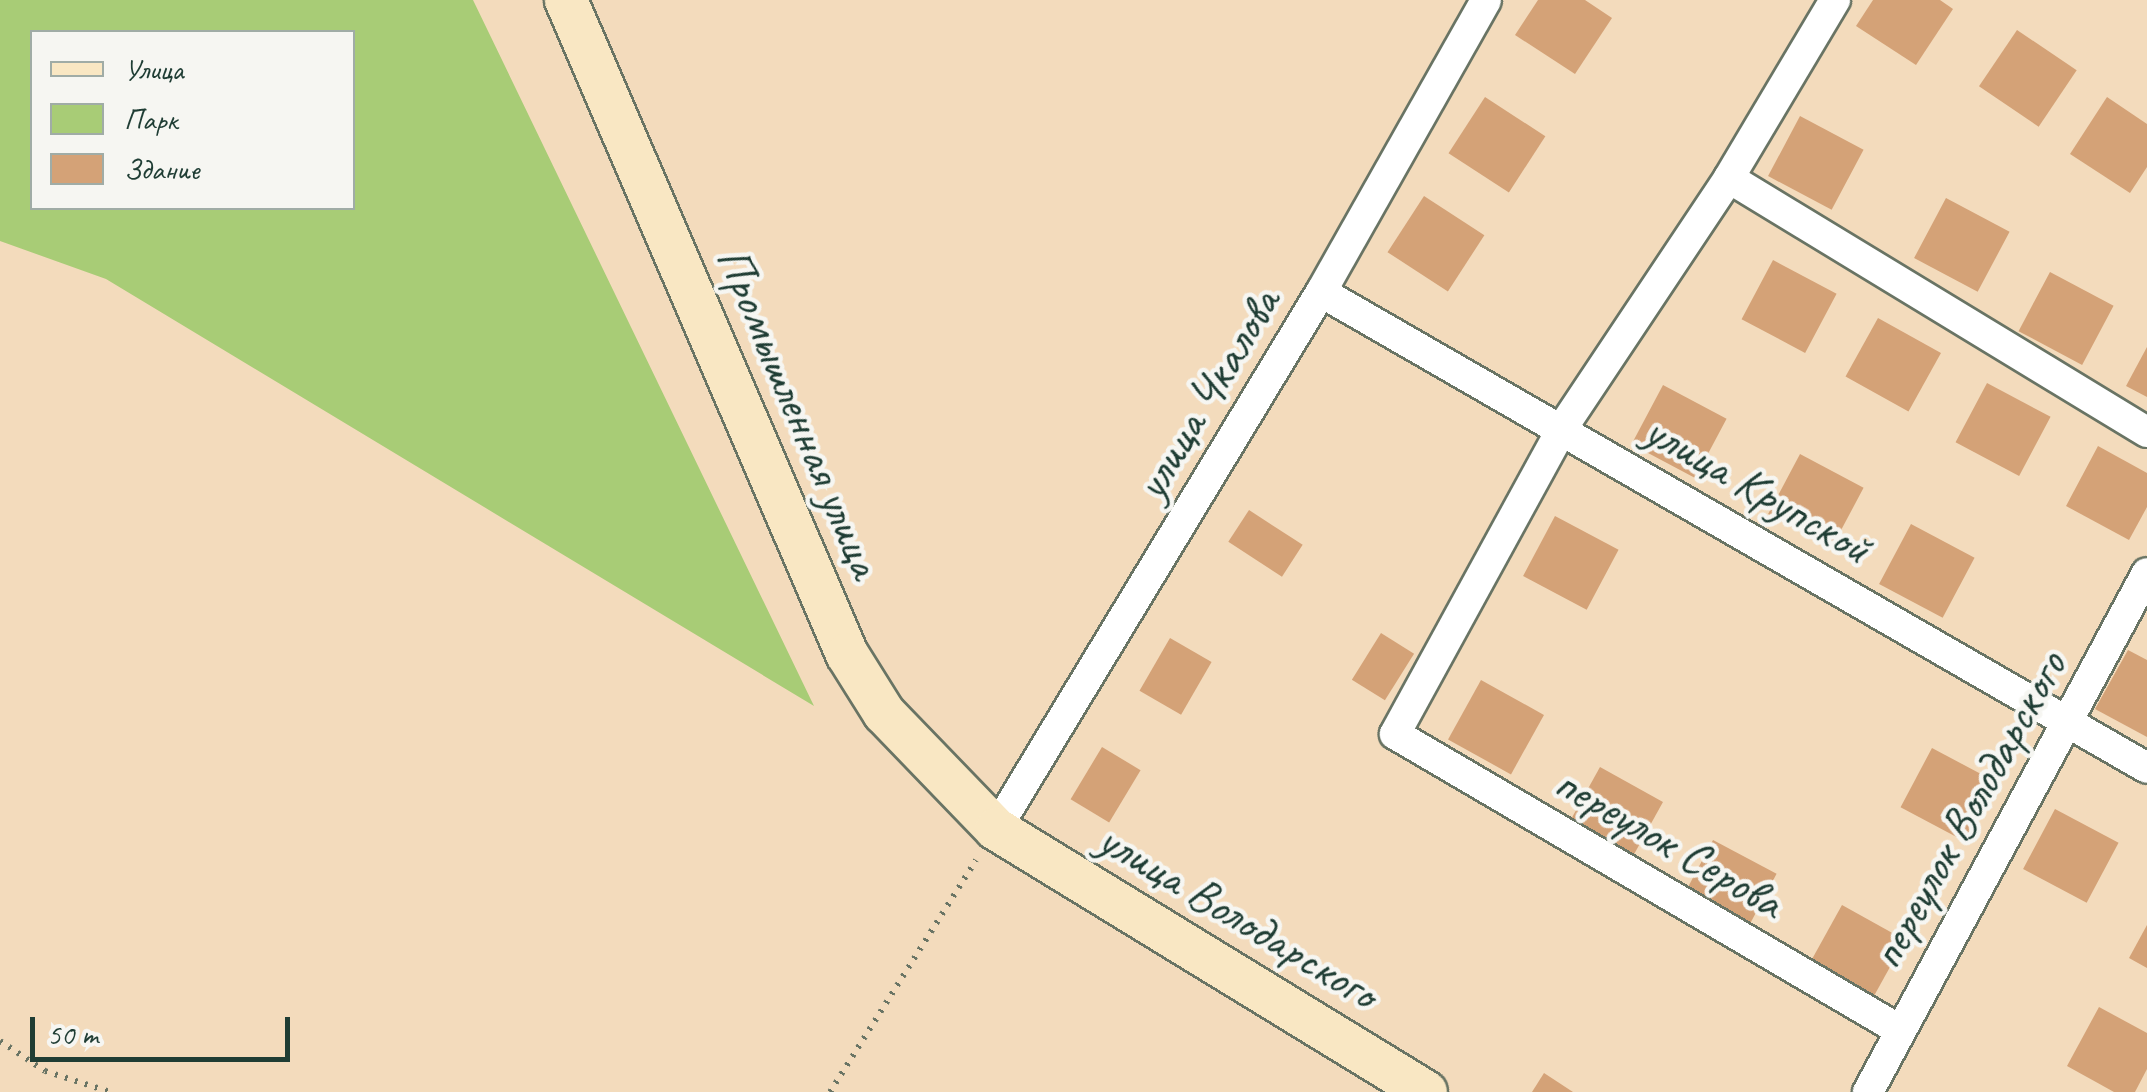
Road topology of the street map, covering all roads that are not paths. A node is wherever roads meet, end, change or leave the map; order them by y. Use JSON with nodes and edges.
{"nodes":[{"id":1,"x":566,"y":0,"type":"edge"},
{"id":2,"x":1486,"y":0,"type":"edge"},
{"id":3,"x":1836,"y":0,"type":"edge"},
{"id":4,"x":1729,"y":178,"type":"junction"},
{"id":5,"x":1321,"y":292,"type":"junction"},
{"id":6,"x":1563,"y":427,"type":"junction"},
{"id":7,"x":2147,"y":432,"type":"edge"},
{"id":8,"x":2147,"y":572,"type":"edge"},
{"id":9,"x":2071,"y":724,"type":"junction"},
{"id":10,"x":2147,"y":768,"type":"edge"},
{"id":11,"x":996,"y":828,"type":"junction"},
{"id":12,"x":1898,"y":1029,"type":"junction"},
{"id":13,"x":1426,"y":1092,"type":"edge"},
{"id":14,"x":1868,"y":1092,"type":"edge"}],
"edges":[{"from":1,"to":11,"type":"main road","name":"Промышленная улица"},
{"from":2,"to":5,"type":"street","name":"улица Чкалова"},
{"from":3,"to":4,"type":"street"},
{"from":4,"to":6,"type":"street"},
{"from":4,"to":7,"type":"street"},
{"from":5,"to":6,"type":"street","name":"улица Крупской"},
{"from":5,"to":11,"type":"street","name":"улица Чкалова"},
{"from":6,"to":9,"type":"street","name":"улица Крупской"},
{"from":6,"to":12,"type":"street","name":"переулок Серова"},
{"from":8,"to":9,"type":"street","name":"переулок Володарского"},
{"from":9,"to":10,"type":"street","name":"улица Крупской"},
{"from":9,"to":12,"type":"street","name":"переулок Володарского"},
{"from":11,"to":13,"type":"main road","name":"улица Володарского"},
{"from":12,"to":14,"type":"street","name":"переулок Володарского"}]}
